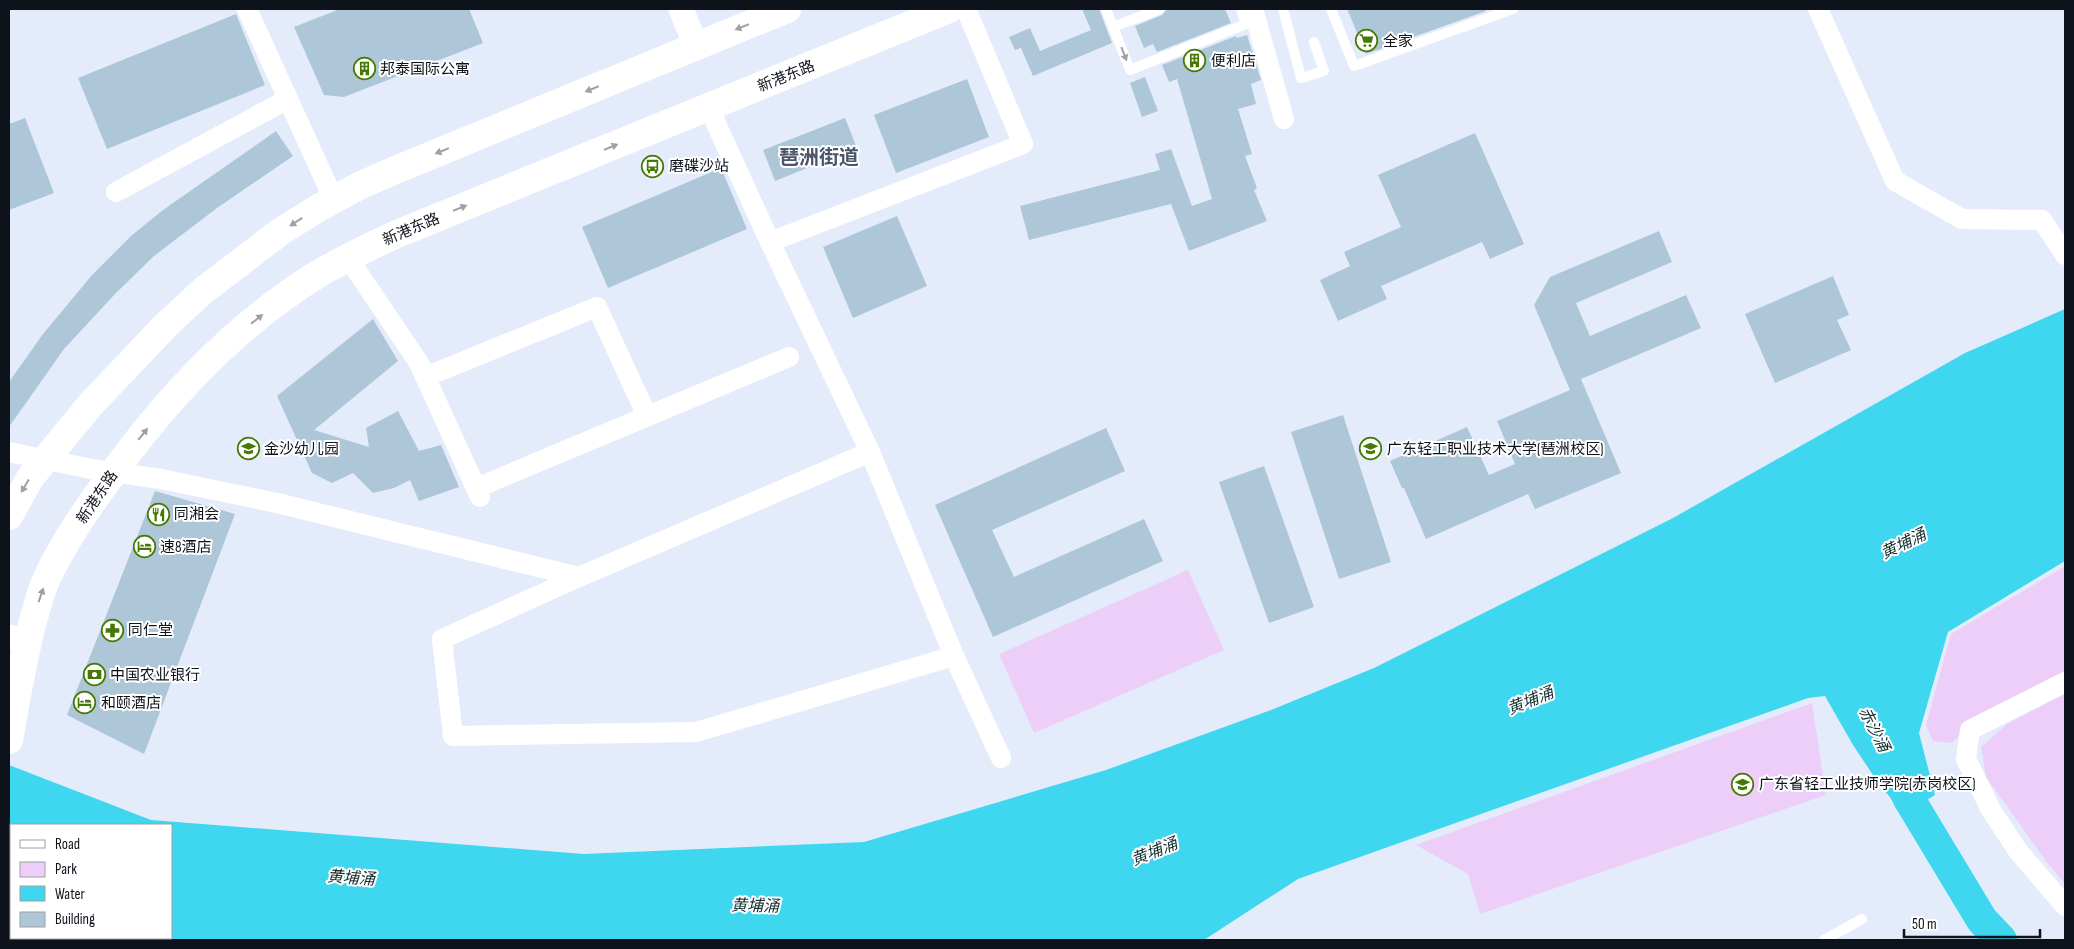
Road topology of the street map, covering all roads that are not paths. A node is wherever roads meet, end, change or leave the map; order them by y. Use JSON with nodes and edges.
{"nodes":[{"id":1,"x":247,"y":9,"type":"edge"},
{"id":2,"x":681,"y":9,"type":"edge"},
{"id":3,"x":787,"y":9,"type":"edge"},
{"id":4,"x":949,"y":9,"type":"edge"},
{"id":5,"x":966,"y":9,"type":"edge"},
{"id":6,"x":1106,"y":9,"type":"edge"},
{"id":7,"x":1160,"y":9,"type":"edge"},
{"id":8,"x":1241,"y":9,"type":"edge"},
{"id":9,"x":1253,"y":9,"type":"edge"},
{"id":10,"x":1283,"y":9,"type":"edge"},
{"id":11,"x":1331,"y":9,"type":"edge"},
{"id":12,"x":1513,"y":9,"type":"edge"},
{"id":13,"x":1818,"y":9,"type":"edge"},
{"id":14,"x":1113,"y":27,"type":"junction"},
{"id":15,"x":1314,"y":42,"type":"dead end"},
{"id":16,"x":696,"y":46,"type":"junction"},
{"id":17,"x":288,"y":99,"type":"junction"},
{"id":18,"x":708,"y":108,"type":"junction"},
{"id":19,"x":1284,"y":119,"type":"dead end"},
{"id":20,"x":116,"y":192,"type":"dead end"},
{"id":21,"x":334,"y":200,"type":"junction"},
{"id":22,"x":770,"y":242,"type":"junction"},
{"id":23,"x":2065,"y":255,"type":"edge"},
{"id":24,"x":348,"y":258,"type":"junction"},
{"id":25,"x":789,"y":357,"type":"dead end"},
{"id":26,"x":425,"y":377,"type":"junction"},
{"id":27,"x":647,"y":416,"type":"junction"},
{"id":28,"x":9,"y":452,"type":"edge"},
{"id":29,"x":870,"y":452,"type":"junction"},
{"id":30,"x":46,"y":458,"type":"junction"},
{"id":31,"x":113,"y":473,"type":"junction"},
{"id":32,"x":9,"y":516,"type":"edge"},
{"id":33,"x":579,"y":577,"type":"junction"},
{"id":34,"x":18,"y":639,"type":"edge"},
{"id":35,"x":954,"y":656,"type":"junction"},
{"id":36,"x":15,"y":667,"type":"edge"},
{"id":37,"x":2065,"y":682,"type":"edge"},
{"id":38,"x":9,"y":740,"type":"edge"},
{"id":39,"x":1001,"y":758,"type":"dead end"},
{"id":40,"x":2065,"y":906,"type":"edge"},
{"id":41,"x":1862,"y":919,"type":"dead end"},
{"id":42,"x":1824,"y":940,"type":"edge"}],
"edges":[{"from":1,"to":17,"type":"street"},
{"from":2,"to":16,"type":"street"},
{"from":3,"to":16,"type":"main road","one_way":true},
{"from":4,"to":18,"type":"main road","name":"新港东路"},
{"from":5,"to":22,"type":"street"},
{"from":6,"to":14,"type":"lane"},
{"from":7,"to":14,"type":"lane"},
{"from":14,"to":8,"type":"lane","one_way":true},
{"from":9,"to":19,"type":"street"},
{"from":10,"to":15,"type":"lane"},
{"from":11,"to":12,"type":"lane"},
{"from":13,"to":23,"type":"street"},
{"from":16,"to":21,"type":"main road","one_way":true},
{"from":17,"to":20,"type":"street"},
{"from":17,"to":21,"type":"street"},
{"from":18,"to":22,"type":"street"},
{"from":24,"to":18,"type":"main road","name":"新港东路","one_way":true},
{"from":21,"to":30,"type":"main road","one_way":true},
{"from":22,"to":29,"type":"street"},
{"from":24,"to":26,"type":"street"},
{"from":31,"to":24,"type":"main road","name":"新港东路","one_way":true},
{"from":25,"to":27,"type":"street"},
{"from":26,"to":27,"type":"street"},
{"from":26,"to":27,"type":"street"},
{"from":28,"to":30,"type":"street"},
{"from":29,"to":33,"type":"street"},
{"from":29,"to":35,"type":"street"},
{"from":30,"to":31,"type":"street"},
{"from":30,"to":32,"type":"main road","one_way":true},
{"from":31,"to":33,"type":"street"},
{"from":34,"to":31,"type":"main road","name":"新港东路","one_way":true},
{"from":33,"to":35,"type":"street"},
{"from":34,"to":36,"type":"main road","name":"新港东路"},
{"from":35,"to":39,"type":"street"},
{"from":36,"to":38,"type":"main road","name":"新港东路"},
{"from":37,"to":40,"type":"street"},
{"from":41,"to":42,"type":"lane"}]}
